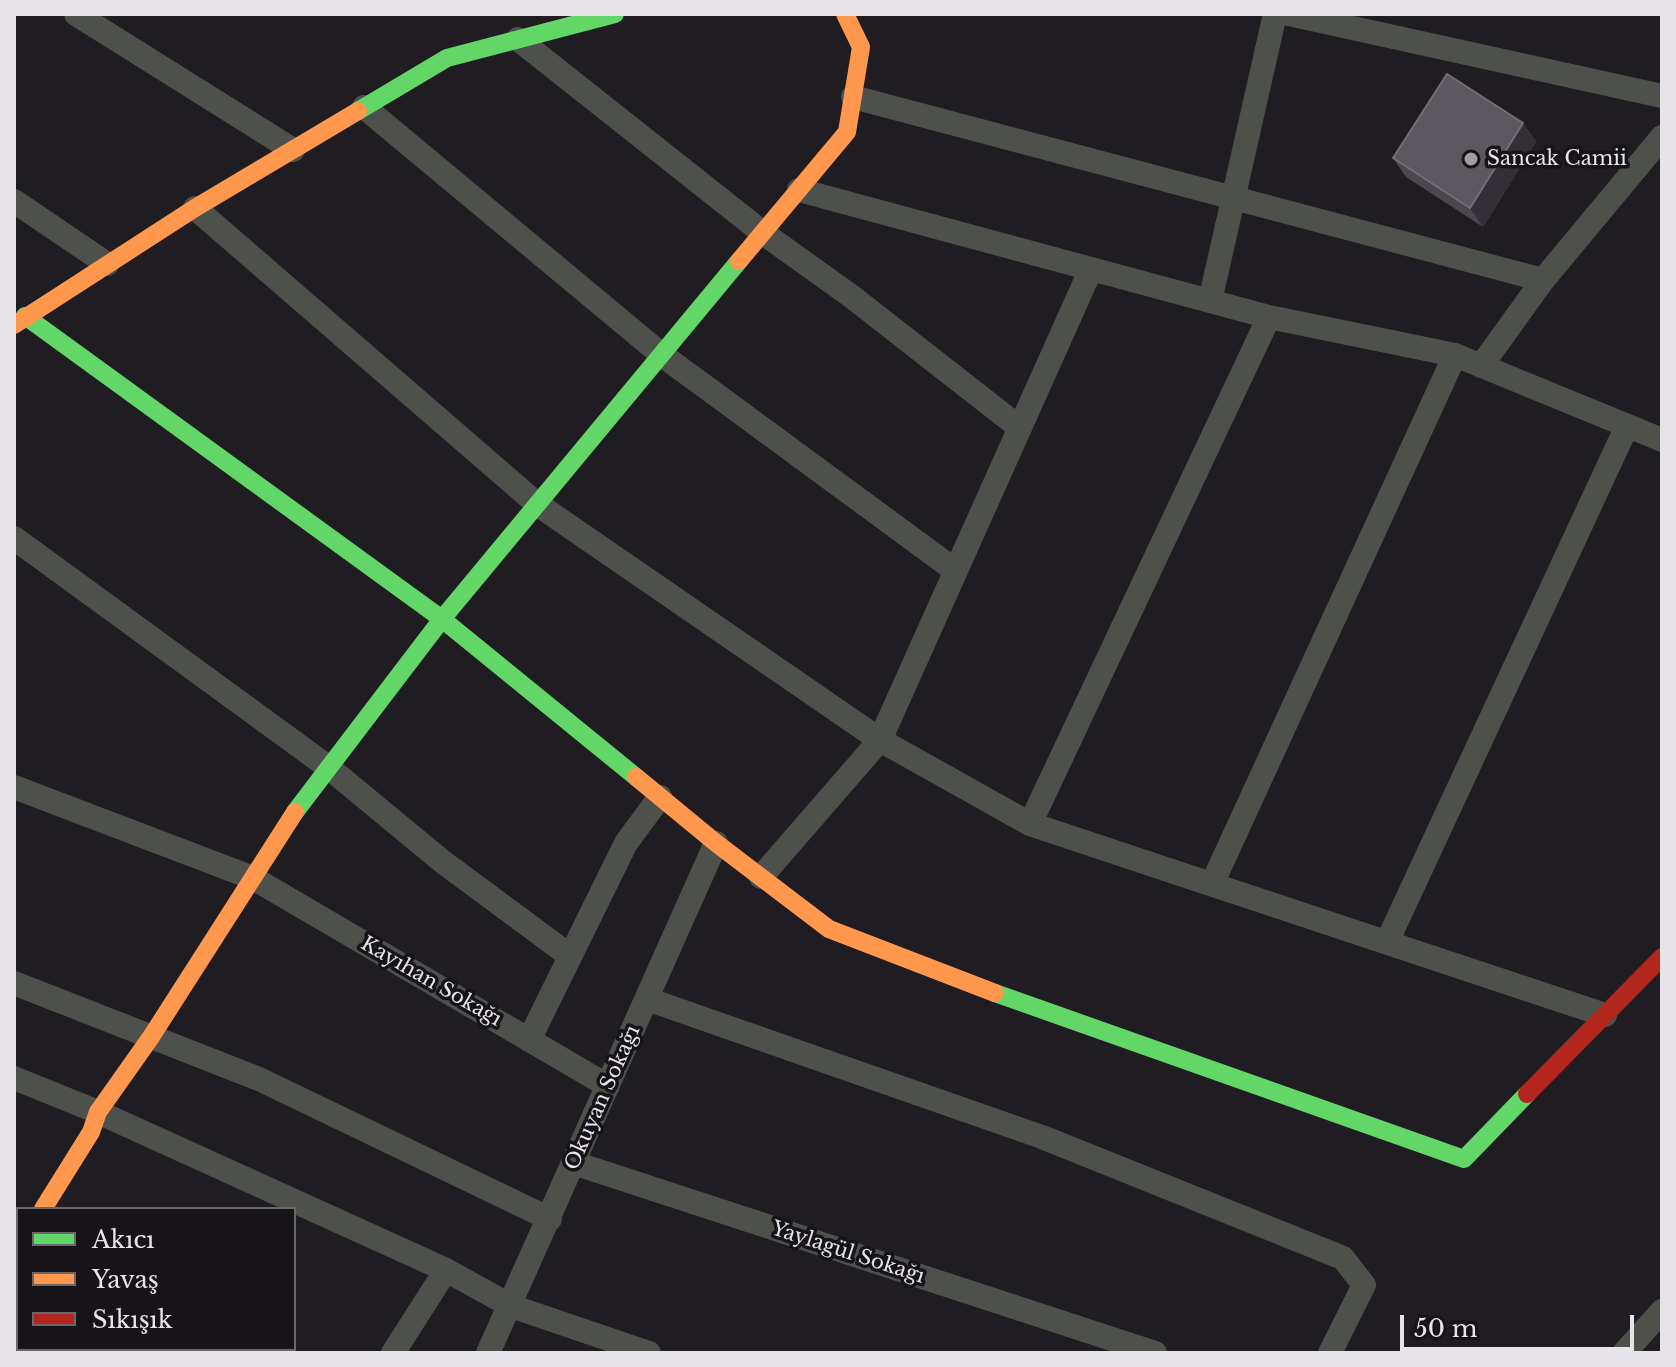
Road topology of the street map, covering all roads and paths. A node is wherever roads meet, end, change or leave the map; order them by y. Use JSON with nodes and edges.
{"nodes":[{"id":1,"x":76,"y":14,"type":"edge"},
{"id":2,"x":615,"y":14,"type":"edge"},
{"id":3,"x":845,"y":14,"type":"edge"},
{"id":4,"x":1275,"y":14,"type":"edge"},
{"id":5,"x":1289,"y":14,"type":"edge"},
{"id":6,"x":518,"y":39,"type":"junction"},
{"id":7,"x":1662,"y":96,"type":"edge"},
{"id":8,"x":853,"y":97,"type":"junction"},
{"id":9,"x":364,"y":107,"type":"junction"},
{"id":10,"x":1662,"y":137,"type":"edge"},
{"id":11,"x":293,"y":150,"type":"junction"},
{"id":12,"x":799,"y":190,"type":"junction"},
{"id":13,"x":1232,"y":198,"type":"junction"},
{"id":14,"x":14,"y":201,"type":"edge"},
{"id":15,"x":195,"y":208,"type":"junction"},
{"id":16,"x":763,"y":233,"type":"junction"},
{"id":17,"x":107,"y":264,"type":"junction"},
{"id":18,"x":1091,"y":269,"type":"junction"},
{"id":19,"x":1543,"y":280,"type":"junction"},
{"id":20,"x":1210,"y":301,"type":"junction"},
{"id":21,"x":1269,"y":317,"type":"junction"},
{"id":22,"x":20,"y":320,"type":"edge"},
{"id":23,"x":662,"y":355,"type":"junction"},
{"id":24,"x":1455,"y":355,"type":"junction"},
{"id":25,"x":1481,"y":366,"type":"junction"},
{"id":26,"x":1627,"y":426,"type":"junction"},
{"id":27,"x":1020,"y":428,"type":"junction"},
{"id":28,"x":1662,"y":440,"type":"edge"},
{"id":29,"x":537,"y":504,"type":"junction"},
{"id":30,"x":14,"y":538,"type":"edge"},
{"id":31,"x":956,"y":571,"type":"junction"},
{"id":32,"x":442,"y":619,"type":"junction"},
{"id":33,"x":880,"y":740,"type":"junction"},
{"id":34,"x":328,"y":767,"type":"junction"},
{"id":35,"x":14,"y":787,"type":"edge"},
{"id":36,"x":660,"y":797,"type":"junction"},
{"id":37,"x":1030,"y":824,"type":"junction"},
{"id":38,"x":716,"y":843,"type":"junction"},
{"id":39,"x":761,"y":877,"type":"junction"},
{"id":40,"x":253,"y":878,"type":"junction"},
{"id":41,"x":1212,"y":884,"type":"junction"},
{"id":42,"x":1387,"y":942,"type":"junction"},
{"id":43,"x":570,"y":956,"type":"junction"},
{"id":44,"x":1662,"y":957,"type":"edge"},
{"id":45,"x":14,"y":983,"type":"edge"},
{"id":46,"x":647,"y":999,"type":"junction"},
{"id":47,"x":1605,"y":1015,"type":"junction"},
{"id":48,"x":151,"y":1037,"type":"junction"},
{"id":49,"x":529,"y":1040,"type":"junction"},
{"id":50,"x":14,"y":1078,"type":"edge"},
{"id":51,"x":608,"y":1086,"type":"junction"},
{"id":52,"x":98,"y":1112,"type":"junction"},
{"id":53,"x":574,"y":1163,"type":"junction"},
{"id":54,"x":44,"y":1207,"type":"edge"},
{"id":55,"x":550,"y":1219,"type":"junction"},
{"id":56,"x":446,"y":1270,"type":"junction"},
{"id":57,"x":511,"y":1306,"type":"junction"},
{"id":58,"x":1662,"y":1311,"type":"edge"},
{"id":59,"x":393,"y":1353,"type":"edge"},
{"id":60,"x":488,"y":1353,"type":"edge"},
{"id":61,"x":649,"y":1353,"type":"edge"},
{"id":62,"x":1155,"y":1353,"type":"edge"},
{"id":63,"x":1330,"y":1353,"type":"edge"},
{"id":64,"x":1624,"y":1353,"type":"edge"}],
"edges":[{"from":1,"to":11,"type":"street"},
{"from":2,"to":6,"type":"street"},
{"from":3,"to":8,"type":"street"},
{"from":4,"to":13,"type":"street"},
{"from":5,"to":7,"type":"street"},
{"from":6,"to":9,"type":"street"},
{"from":6,"to":16,"type":"street"},
{"from":8,"to":12,"type":"street"},
{"from":8,"to":13,"type":"street"},
{"from":9,"to":11,"type":"street"},
{"from":9,"to":23,"type":"street"},
{"from":10,"to":19,"type":"street"},
{"from":11,"to":15,"type":"street"},
{"from":12,"to":16,"type":"street"},
{"from":12,"to":18,"type":"street"},
{"from":13,"to":19,"type":"street"},
{"from":13,"to":20,"type":"street"},
{"from":14,"to":17,"type":"street"},
{"from":15,"to":17,"type":"street"},
{"from":15,"to":29,"type":"street"},
{"from":16,"to":23,"type":"street"},
{"from":16,"to":27,"type":"street"},
{"from":17,"to":22,"type":"street"},
{"from":18,"to":20,"type":"street"},
{"from":18,"to":27,"type":"street"},
{"from":19,"to":25,"type":"street"},
{"from":20,"to":21,"type":"street"},
{"from":21,"to":24,"type":"street"},
{"from":21,"to":37,"type":"street"},
{"from":22,"to":32,"type":"street"},
{"from":23,"to":29,"type":"street"},
{"from":23,"to":31,"type":"street"},
{"from":24,"to":25,"type":"street"},
{"from":24,"to":41,"type":"street"},
{"from":25,"to":26,"type":"street"},
{"from":26,"to":28,"type":"street"},
{"from":26,"to":42,"type":"street"},
{"from":27,"to":31,"type":"street"},
{"from":29,"to":32,"type":"street"},
{"from":29,"to":33,"type":"street"},
{"from":30,"to":34,"type":"street"},
{"from":31,"to":33,"type":"street"},
{"from":32,"to":34,"type":"street"},
{"from":32,"to":36,"type":"street"},
{"from":33,"to":37,"type":"street"},
{"from":33,"to":39,"type":"street"},
{"from":34,"to":40,"type":"street"},
{"from":34,"to":43,"type":"street"},
{"from":35,"to":40,"type":"street","name":"Kayıhan Sokağı"},
{"from":36,"to":38,"type":"street"},
{"from":36,"to":43,"type":"street"},
{"from":37,"to":41,"type":"street"},
{"from":38,"to":39,"type":"street"},
{"from":38,"to":46,"type":"street","name":"Okuyan Sokağı"},
{"from":39,"to":47,"type":"street"},
{"from":40,"to":48,"type":"street"},
{"from":40,"to":49,"type":"street","name":"Kayıhan Sokağı"},
{"from":41,"to":42,"type":"street"},
{"from":42,"to":47,"type":"street"},
{"from":43,"to":49,"type":"street"},
{"from":44,"to":47,"type":"street"},
{"from":45,"to":48,"type":"street"},
{"from":46,"to":51,"type":"street","name":"Okuyan Sokağı"},
{"from":46,"to":63,"type":"street"},
{"from":48,"to":52,"type":"street"},
{"from":48,"to":55,"type":"street"},
{"from":49,"to":51,"type":"street","name":"Kayıhan Sokağı"},
{"from":50,"to":52,"type":"street"},
{"from":51,"to":53,"type":"street","name":"Okuyan Sokağı"},
{"from":52,"to":54,"type":"street"},
{"from":52,"to":56,"type":"street"},
{"from":53,"to":55,"type":"street","name":"Okuyan Sokağı"},
{"from":53,"to":62,"type":"street","name":"Yaylagül Sokağı"},
{"from":55,"to":57,"type":"street","name":"Okuyan Sokağı"},
{"from":56,"to":57,"type":"street"},
{"from":56,"to":59,"type":"street"},
{"from":57,"to":60,"type":"street","name":"Okuyan Sokağı"},
{"from":57,"to":61,"type":"street"},
{"from":58,"to":64,"type":"street"}]}
